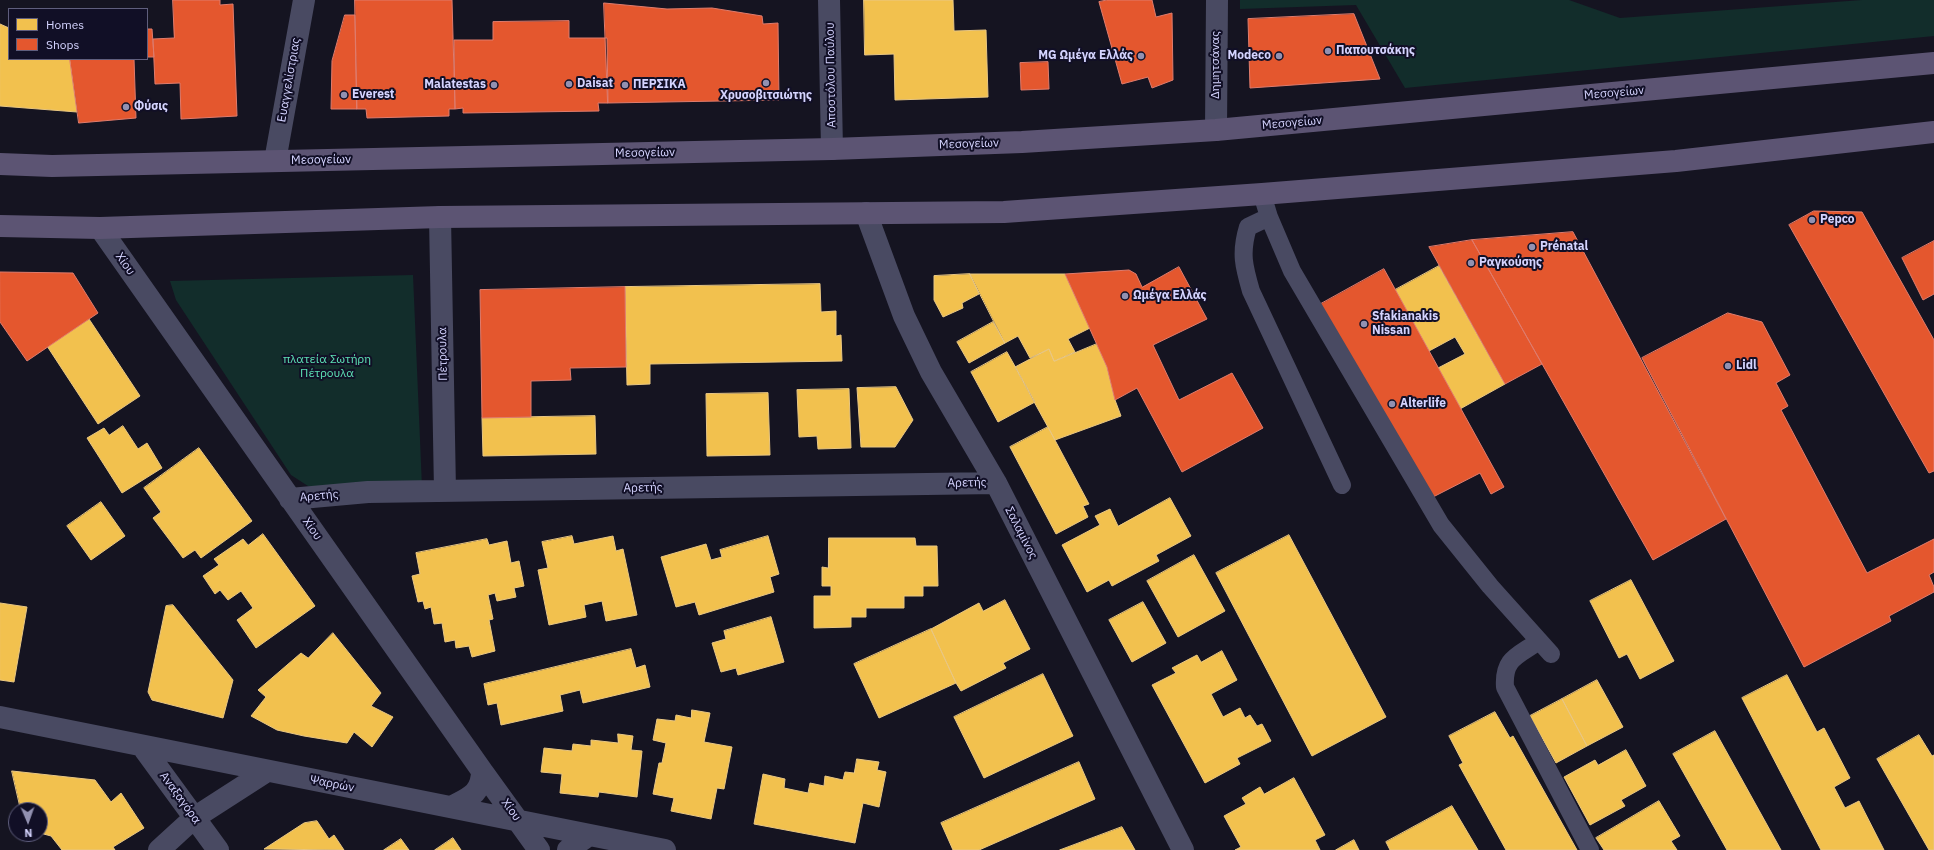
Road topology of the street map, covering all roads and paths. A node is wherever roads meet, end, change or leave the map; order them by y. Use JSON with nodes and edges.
{"nodes":[{"id":1,"x":304,"y":0,"type":"edge"},
{"id":2,"x":829,"y":0,"type":"edge"},
{"id":3,"x":1217,"y":0,"type":"edge"},
{"id":4,"x":1934,"y":63,"type":"edge"},
{"id":5,"x":1216,"y":130,"type":"junction"},
{"id":6,"x":1934,"y":132,"type":"edge"},
{"id":7,"x":832,"y":149,"type":"junction"},
{"id":8,"x":275,"y":161,"type":"junction"},
{"id":9,"x":0,"y":164,"type":"edge"},
{"id":10,"x":1262,"y":194,"type":"junction"},
{"id":11,"x":866,"y":213,"type":"junction"},
{"id":12,"x":440,"y":217,"type":"junction"},
{"id":13,"x":1269,"y":217,"type":"junction"},
{"id":14,"x":0,"y":226,"type":"edge"},
{"id":15,"x":100,"y":228,"type":"junction"},
{"id":16,"x":996,"y":482,"type":"junction"},
{"id":17,"x":1342,"y":485,"type":"dead end"},
{"id":18,"x":445,"y":491,"type":"junction"},
{"id":19,"x":290,"y":499,"type":"junction"},
{"id":20,"x":0,"y":717,"type":"edge"},
{"id":21,"x":142,"y":746,"type":"junction"},
{"id":22,"x":266,"y":771,"type":"junction"},
{"id":23,"x":482,"y":771,"type":"junction"},
{"id":24,"x":451,"y":807,"type":"junction"},
{"id":25,"x":194,"y":818,"type":"junction"},
{"id":26,"x":518,"y":821,"type":"junction"},
{"id":27,"x":589,"y":835,"type":"junction"},
{"id":28,"x":159,"y":850,"type":"edge"},
{"id":29,"x":218,"y":850,"type":"edge"},
{"id":30,"x":539,"y":850,"type":"edge"},
{"id":31,"x":568,"y":850,"type":"edge"},
{"id":32,"x":665,"y":850,"type":"edge"},
{"id":33,"x":1183,"y":850,"type":"edge"},
{"id":34,"x":1590,"y":850,"type":"edge"}],
"edges":[{"from":1,"to":8,"type":"street","name":"Ευαγγελίστριας"},
{"from":2,"to":7,"type":"street","name":"Αποστόλου Παύλου"},
{"from":3,"to":5,"type":"street","name":"Δημητσάνας"},
{"from":4,"to":5,"type":"main road","name":"Μεσογείων"},
{"from":5,"to":7,"type":"main road","name":"Μεσογείων"},
{"from":6,"to":10,"type":"main road"},
{"from":7,"to":8,"type":"main road","name":"Μεσογείων"},
{"from":8,"to":9,"type":"main road","name":"Μεσογείων"},
{"from":10,"to":11,"type":"main road"},
{"from":10,"to":13,"type":"lane"},
{"from":11,"to":12,"type":"main road"},
{"from":11,"to":16,"type":"street","name":"Σαλαμίνος"},
{"from":12,"to":15,"type":"main road"},
{"from":12,"to":18,"type":"street","name":"Πέτρουλα"},
{"from":13,"to":17,"type":"lane"},
{"from":13,"to":34,"type":"lane"},
{"from":14,"to":15,"type":"main road"},
{"from":15,"to":19,"type":"street","name":"Χίου"},
{"from":16,"to":18,"type":"street","name":"Αρετής"},
{"from":16,"to":33,"type":"street","name":"Σαλαμίνος"},
{"from":18,"to":19,"type":"street","name":"Αρετής"},
{"from":19,"to":23,"type":"street","name":"Χίου"},
{"from":20,"to":21,"type":"street","name":"Ψαρρών"},
{"from":21,"to":22,"type":"street","name":"Ψαρρών"},
{"from":21,"to":25,"type":"street","name":"Αναξαγόρα"},
{"from":22,"to":24,"type":"street","name":"Ψαρρών"},
{"from":22,"to":25,"type":"street"},
{"from":23,"to":24,"type":"street"},
{"from":23,"to":26,"type":"street","name":"Χίου"},
{"from":24,"to":26,"type":"street","name":"Ψαρρών"},
{"from":25,"to":28,"type":"street"},
{"from":25,"to":29,"type":"street","name":"Αναξαγόρα"},
{"from":26,"to":27,"type":"street","name":"Ψαρρών"},
{"from":26,"to":30,"type":"street","name":"Χίου"},
{"from":27,"to":31,"type":"street"},
{"from":27,"to":32,"type":"street","name":"Ψαρρών"}]}
